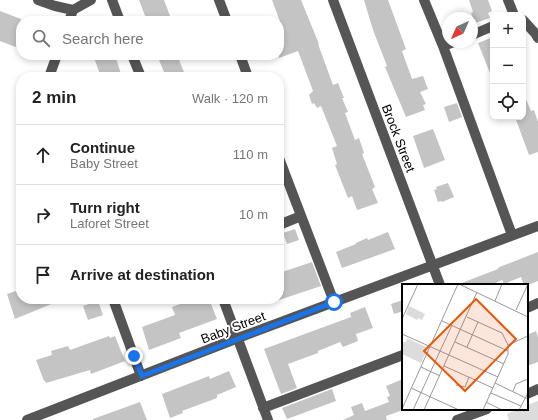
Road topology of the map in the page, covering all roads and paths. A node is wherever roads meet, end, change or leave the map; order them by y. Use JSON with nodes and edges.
{"nodes":[{"id":1,"x":38,"y":0,"type":"edge"},
{"id":2,"x":91,"y":0,"type":"edge"},
{"id":3,"x":112,"y":0,"type":"edge"},
{"id":4,"x":219,"y":0,"type":"edge"},
{"id":5,"x":333,"y":0,"type":"edge"},
{"id":6,"x":424,"y":0,"type":"edge"},
{"id":7,"x":508,"y":0,"type":"edge"},
{"id":8,"x":73,"y":10,"type":"junction"},
{"id":9,"x":513,"y":12,"type":"edge"},
{"id":10,"x":71,"y":16,"type":"edge"},
{"id":11,"x":118,"y":16,"type":"edge"},
{"id":12,"x":225,"y":16,"type":"edge"},
{"id":13,"x":526,"y":23,"type":"edge"},
{"id":14,"x":490,"y":27,"type":"edge"},
{"id":15,"x":478,"y":32,"type":"edge"},
{"id":16,"x":538,"y":38,"type":"edge"},
{"id":17,"x":442,"y":44,"type":"edge"},
{"id":18,"x":444,"y":48,"type":"edge"},
{"id":19,"x":55,"y":60,"type":"edge"},
{"id":20,"x":134,"y":60,"type":"edge"},
{"id":21,"x":242,"y":60,"type":"edge"},
{"id":22,"x":51,"y":72,"type":"edge"},
{"id":23,"x":139,"y":72,"type":"edge"},
{"id":24,"x":246,"y":72,"type":"edge"},
{"id":25,"x":284,"y":171,"type":"edge"},
{"id":26,"x":301,"y":216,"type":"junction"},
{"id":27,"x":284,"y":223,"type":"edge"},
{"id":28,"x":538,"y":226,"type":"edge"},
{"id":29,"x":512,"y":235,"type":"junction"},
{"id":30,"x":433,"y":265,"type":"junction"},
{"id":31,"x":440,"y":284,"type":"edge"},
{"id":32,"x":334,"y":302,"type":"junction"},
{"id":33,"x":538,"y":303,"type":"edge"},
{"id":34,"x":115,"y":304,"type":"edge"},
{"id":35,"x":225,"y":304,"type":"edge"},
{"id":36,"x":528,"y":308,"type":"edge"},
{"id":37,"x":238,"y":338,"type":"junction"},
{"id":38,"x":402,"y":355,"type":"edge"},
{"id":39,"x":142,"y":376,"type":"junction"},
{"id":40,"x":538,"y":389,"type":"edge"},
{"id":41,"x":528,"y":394,"type":"edge"},
{"id":42,"x":263,"y":408,"type":"junction"},
{"id":43,"x":484,"y":410,"type":"edge"},
{"id":44,"x":487,"y":410,"type":"edge"},
{"id":45,"x":27,"y":420,"type":"edge"},
{"id":46,"x":268,"y":420,"type":"edge"},
{"id":47,"x":457,"y":420,"type":"edge"},
{"id":48,"x":488,"y":420,"type":"edge"}],
"edges":[{"from":1,"to":8,"type":"street"},
{"from":2,"to":8,"type":"street"},
{"from":3,"to":11,"type":"street"},
{"from":4,"to":12,"type":"street"},
{"from":5,"to":30,"type":"street","name":"Brock Street"},
{"from":6,"to":17,"type":"street"},
{"from":7,"to":9,"type":"street"},
{"from":8,"to":10,"type":"street"},
{"from":13,"to":16,"type":"street"},
{"from":14,"to":15,"type":"street"},
{"from":18,"to":29,"type":"street"},
{"from":19,"to":22,"type":"street"},
{"from":20,"to":23,"type":"street"},
{"from":21,"to":24,"type":"street"},
{"from":25,"to":26,"type":"street"},
{"from":26,"to":27,"type":"street"},
{"from":26,"to":32,"type":"street"},
{"from":28,"to":29,"type":"street","name":"Baby Street"},
{"from":29,"to":30,"type":"street","name":"Baby Street"},
{"from":30,"to":31,"type":"street","name":"Brock Street"},
{"from":30,"to":32,"type":"street","name":"Baby Street"},
{"from":32,"to":37,"type":"street","name":"Baby Street"},
{"from":33,"to":36,"type":"street"},
{"from":34,"to":39,"type":"street"},
{"from":35,"to":37,"type":"street"},
{"from":37,"to":39,"type":"street","name":"Baby Street"},
{"from":37,"to":42,"type":"street"},
{"from":38,"to":42,"type":"street"},
{"from":39,"to":45,"type":"street","name":"Baby Street"},
{"from":40,"to":41,"type":"street"},
{"from":42,"to":46,"type":"street"},
{"from":43,"to":47,"type":"street"},
{"from":44,"to":48,"type":"street"}]}
